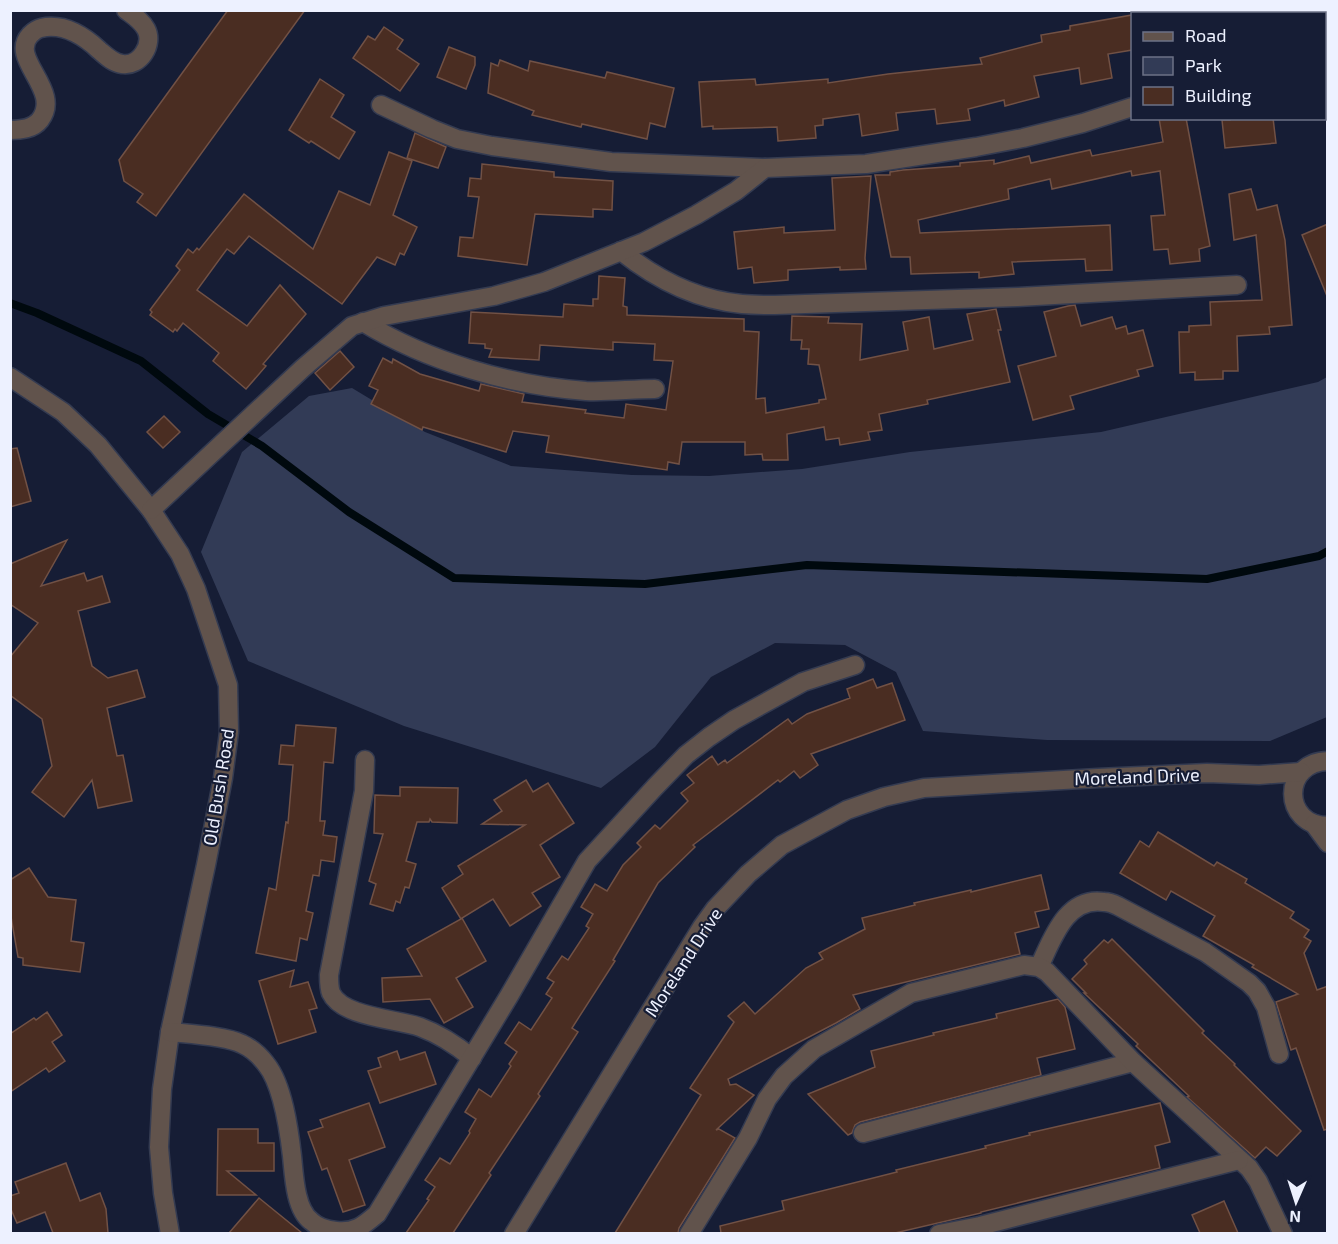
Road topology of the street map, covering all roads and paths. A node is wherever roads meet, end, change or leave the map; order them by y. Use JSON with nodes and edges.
{"nodes":[{"id":1,"x":126,"y":10,"type":"edge"},
{"id":2,"x":381,"y":105,"type":"dead end"},
{"id":3,"x":1131,"y":107,"type":"edge"},
{"id":4,"x":10,"y":130,"type":"edge"},
{"id":5,"x":765,"y":168,"type":"junction"},
{"id":6,"x":621,"y":251,"type":"junction"},
{"id":7,"x":1237,"y":285,"type":"dead end"},
{"id":8,"x":363,"y":322,"type":"junction"},
{"id":9,"x":10,"y":378,"type":"edge"},
{"id":10,"x":655,"y":388,"type":"dead end"},
{"id":11,"x":151,"y":510,"type":"junction"},
{"id":12,"x":855,"y":665,"type":"dead end"},
{"id":13,"x":365,"y":760,"type":"dead end"},
{"id":14,"x":1328,"y":761,"type":"edge"},
{"id":15,"x":1301,"y":772,"type":"junction"},
{"id":16,"x":1259,"y":775,"type":"junction"},
{"id":17,"x":1293,"y":799,"type":"junction"},
{"id":18,"x":1321,"y":825,"type":"edge"},
{"id":19,"x":1328,"y":843,"type":"edge"},
{"id":20,"x":1040,"y":967,"type":"junction"},
{"id":21,"x":170,"y":1032,"type":"junction"},
{"id":22,"x":1279,"y":1054,"type":"dead end"},
{"id":23,"x":472,"y":1058,"type":"junction"},
{"id":24,"x":1133,"y":1062,"type":"junction"},
{"id":25,"x":863,"y":1133,"type":"dead end"},
{"id":26,"x":1239,"y":1160,"type":"junction"},
{"id":27,"x":170,"y":1233,"type":"edge"},
{"id":28,"x":514,"y":1233,"type":"edge"},
{"id":29,"x":689,"y":1233,"type":"edge"},
{"id":30,"x":939,"y":1233,"type":"edge"},
{"id":31,"x":1282,"y":1233,"type":"edge"}],
"edges":[{"from":1,"to":4,"type":"street"},
{"from":2,"to":5,"type":"street"},
{"from":3,"to":5,"type":"street"},
{"from":5,"to":6,"type":"street"},
{"from":6,"to":7,"type":"street"},
{"from":6,"to":8,"type":"street"},
{"from":8,"to":10,"type":"street"},
{"from":8,"to":11,"type":"street"},
{"from":9,"to":11,"type":"street","name":"Old Bush Road"},
{"from":11,"to":21,"type":"street","name":"Old Bush Road"},
{"from":12,"to":23,"type":"street"},
{"from":13,"to":23,"type":"street"},
{"from":14,"to":15,"type":"street","name":"Moreland Drive"},
{"from":15,"to":16,"type":"street","name":"Moreland Drive"},
{"from":15,"to":17,"type":"street"},
{"from":16,"to":17,"type":"street"},
{"from":16,"to":28,"type":"street","name":"Moreland Drive"},
{"from":17,"to":18,"type":"street"},
{"from":18,"to":19,"type":"street"},
{"from":20,"to":22,"type":"street"},
{"from":20,"to":24,"type":"street"},
{"from":20,"to":29,"type":"street"},
{"from":21,"to":23,"type":"street"},
{"from":21,"to":27,"type":"street","name":"Old Bush Road"},
{"from":24,"to":25,"type":"street"},
{"from":24,"to":26,"type":"street"},
{"from":26,"to":30,"type":"street"},
{"from":26,"to":31,"type":"street"}]}
